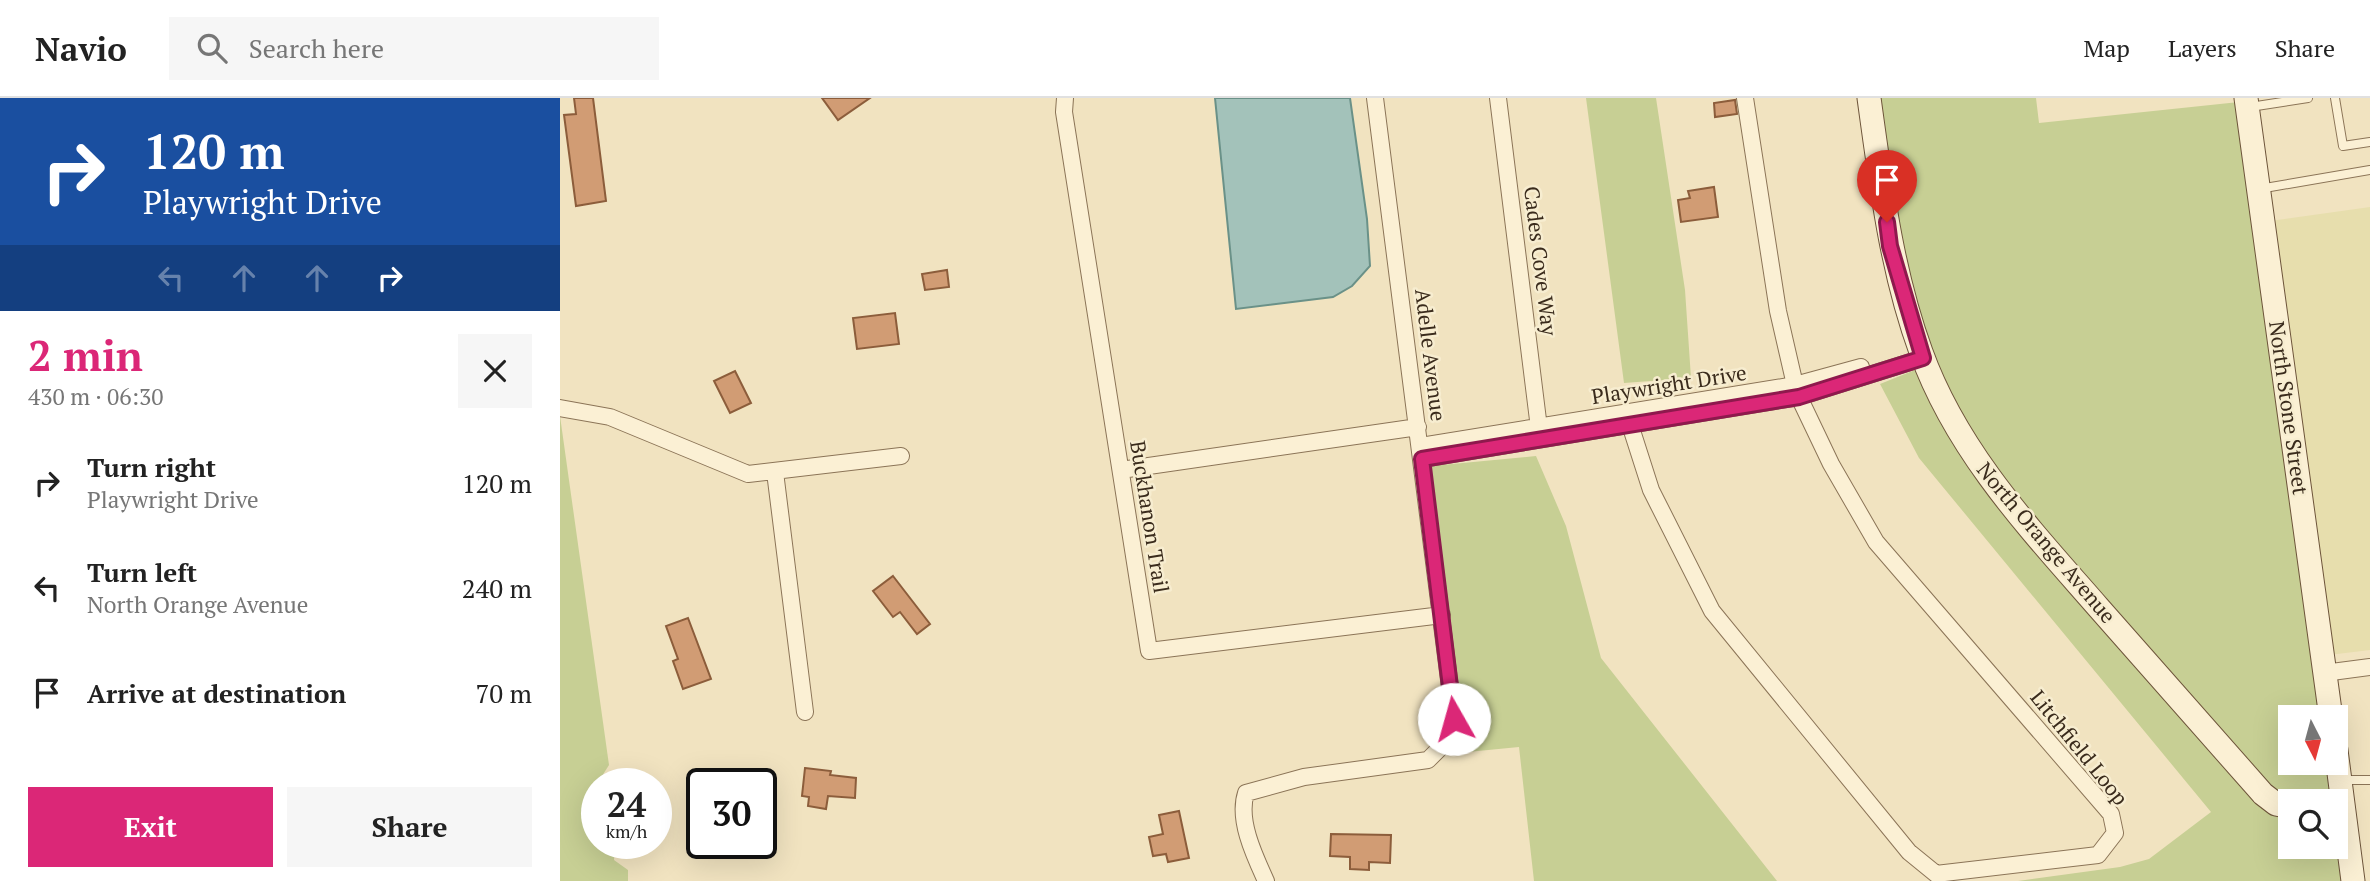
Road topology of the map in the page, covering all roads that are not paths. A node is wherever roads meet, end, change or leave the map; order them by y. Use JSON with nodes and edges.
{"nodes":[{"id":1,"x":1065,"y":98,"type":"edge"},
{"id":2,"x":1375,"y":98,"type":"edge"},
{"id":3,"x":1498,"y":98,"type":"edge"},
{"id":4,"x":1745,"y":98,"type":"edge"},
{"id":5,"x":1869,"y":98,"type":"edge"},
{"id":6,"x":2308,"y":98,"type":"edge"},
{"id":7,"x":2335,"y":98,"type":"edge"},
{"id":8,"x":2247,"y":103,"type":"edge"},
{"id":9,"x":2370,"y":142,"type":"edge"},
{"id":10,"x":2370,"y":170,"type":"edge"},
{"id":11,"x":2259,"y":189,"type":"junction"},
{"id":12,"x":1922,"y":355,"type":"junction"},
{"id":13,"x":1797,"y":391,"type":"junction"},
{"id":14,"x":560,"y":408,"type":"edge"},
{"id":15,"x":1627,"y":419,"type":"junction"},
{"id":16,"x":1418,"y":427,"type":"junction"},
{"id":17,"x":1539,"y":428,"type":"junction"},
{"id":18,"x":1421,"y":453,"type":"junction"},
{"id":19,"x":901,"y":456,"type":"dead end"},
{"id":20,"x":1121,"y":470,"type":"junction"},
{"id":21,"x":775,"y":472,"type":"junction"},
{"id":22,"x":1442,"y":615,"type":"junction"},
{"id":23,"x":2370,"y":667,"type":"edge"},
{"id":24,"x":2324,"y":673,"type":"junction"},
{"id":25,"x":2329,"y":705,"type":"edge"},
{"id":26,"x":805,"y":712,"type":"dead end"},
{"id":27,"x":2340,"y":775,"type":"edge"},
{"id":28,"x":2341,"y":780,"type":"junction"},
{"id":29,"x":2370,"y":780,"type":"edge"},
{"id":30,"x":2341,"y":789,"type":"edge"},
{"id":31,"x":2278,"y":804,"type":"edge"},
{"id":32,"x":2348,"y":853,"type":"edge"},
{"id":33,"x":1266,"y":881,"type":"edge"},
{"id":34,"x":2353,"y":881,"type":"edge"}],
"edges":[{"from":1,"to":20,"type":"street","name":"Buckhanon Trail"},
{"from":2,"to":16,"type":"street","name":"Adelle Avenue"},
{"from":3,"to":17,"type":"street","name":"Cades Cove Way"},
{"from":4,"to":13,"type":"street"},
{"from":5,"to":12,"type":"street","name":"North Orange Avenue"},
{"from":6,"to":8,"type":"lane"},
{"from":7,"to":9,"type":"lane"},
{"from":8,"to":11,"type":"street","name":"North Stone Street"},
{"from":10,"to":11,"type":"lane"},
{"from":11,"to":24,"type":"street","name":"North Stone Street"},
{"from":12,"to":13,"type":"street","name":"Playwright Drive"},
{"from":12,"to":31,"type":"street","name":"North Orange Avenue"},
{"from":13,"to":15,"type":"street","name":"Playwright Drive"},
{"from":13,"to":15,"type":"street","name":"Litchfield Loop"},
{"from":14,"to":21,"type":"street"},
{"from":15,"to":17,"type":"street","name":"Playwright Drive"},
{"from":15,"to":18,"type":"street","name":"Playwright Drive"},
{"from":16,"to":18,"type":"street","name":"Adelle Avenue"},
{"from":16,"to":20,"type":"street"},
{"from":17,"to":18,"type":"street","name":"Playwright Drive"},
{"from":18,"to":22,"type":"street","name":"Adelle Avenue"},
{"from":19,"to":21,"type":"street"},
{"from":20,"to":22,"type":"street","name":"Buckhanon Trail"},
{"from":21,"to":26,"type":"street"},
{"from":22,"to":33,"type":"street","name":"Adelle Avenue"},
{"from":23,"to":24,"type":"street"},
{"from":24,"to":25,"type":"street","name":"North Stone Street"},
{"from":27,"to":28,"type":"street"},
{"from":28,"to":29,"type":"lane"},
{"from":28,"to":30,"type":"street"},
{"from":32,"to":34,"type":"street"}]}
